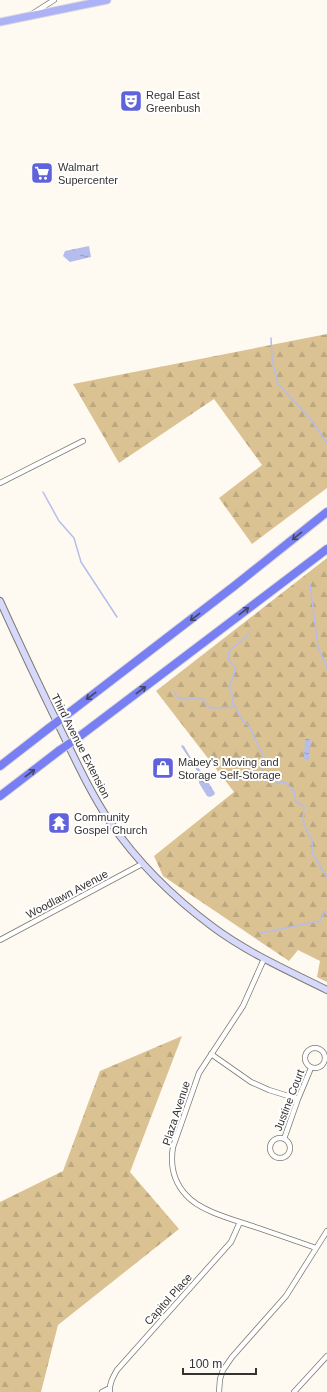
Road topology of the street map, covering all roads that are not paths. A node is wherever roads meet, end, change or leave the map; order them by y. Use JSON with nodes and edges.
{"nodes":[{"id":1,"x":54,"y":0,"type":"edge"},
{"id":2,"x":107,"y":0,"type":"edge"},
{"id":3,"x":28,"y":16,"type":"junction"},
{"id":4,"x":0,"y":22,"type":"edge"},
{"id":5,"x":83,"y":440,"type":"dead end"},
{"id":6,"x":0,"y":483,"type":"edge"},
{"id":7,"x":327,"y":512,"type":"edge"},
{"id":8,"x":327,"y":549,"type":"edge"},
{"id":9,"x":0,"y":601,"type":"edge"},
{"id":10,"x":0,"y":766,"type":"edge"},
{"id":11,"x":0,"y":796,"type":"edge"},
{"id":12,"x":142,"y":864,"type":"junction"},
{"id":13,"x":0,"y":940,"type":"edge"},
{"id":14,"x":264,"y":959,"type":"junction"},
{"id":15,"x":327,"y":990,"type":"edge"},
{"id":16,"x":212,"y":1054,"type":"junction"},
{"id":17,"x":311,"y":1068,"type":"junction"},
{"id":18,"x":298,"y":1099,"type":"junction"},
{"id":19,"x":284,"y":1139,"type":"junction"},
{"id":20,"x":240,"y":1222,"type":"junction"},
{"id":21,"x":327,"y":1231,"type":"edge"},
{"id":22,"x":316,"y":1248,"type":"junction"},
{"id":23,"x":327,"y":1356,"type":"edge"},
{"id":24,"x":110,"y":1390,"type":"edge"},
{"id":25,"x":102,"y":1392,"type":"edge"},
{"id":26,"x":219,"y":1392,"type":"edge"},
{"id":27,"x":294,"y":1392,"type":"edge"}],
"edges":[{"from":1,"to":3,"type":"street"},
{"from":2,"to":3,"type":"main road"},
{"from":3,"to":4,"type":"main road"},
{"from":5,"to":6,"type":"street"},
{"from":7,"to":10,"type":"highway","one_way":true,"bridge":true},
{"from":11,"to":8,"type":"highway","one_way":true,"bridge":true},
{"from":9,"to":12,"type":"street","name":"Third Avenue Extension"},
{"from":12,"to":13,"type":"street","name":"Woodlawn Avenue"},
{"from":12,"to":14,"type":"street","name":"Third Avenue Extension"},
{"from":14,"to":15,"type":"street","name":"Third Avenue Extension"},
{"from":14,"to":16,"type":"street","name":"Plaza Avenue"},
{"from":16,"to":18,"type":"street"},
{"from":16,"to":20,"type":"street","name":"Plaza Avenue"},
{"from":17,"to":17,"type":"street","name":"Justine Court"},
{"from":17,"to":18,"type":"street","name":"Justine Court"},
{"from":18,"to":19,"type":"street","name":"Justine Court"},
{"from":19,"to":19,"type":"street","name":"Justine Court"},
{"from":20,"to":22,"type":"street","name":"Plaza Avenue"},
{"from":20,"to":24,"type":"street","name":"Capitol Place"},
{"from":21,"to":22,"type":"street"},
{"from":22,"to":26,"type":"street"},
{"from":23,"to":27,"type":"street"},
{"from":24,"to":25,"type":"street","name":"Capitol Place"}]}
